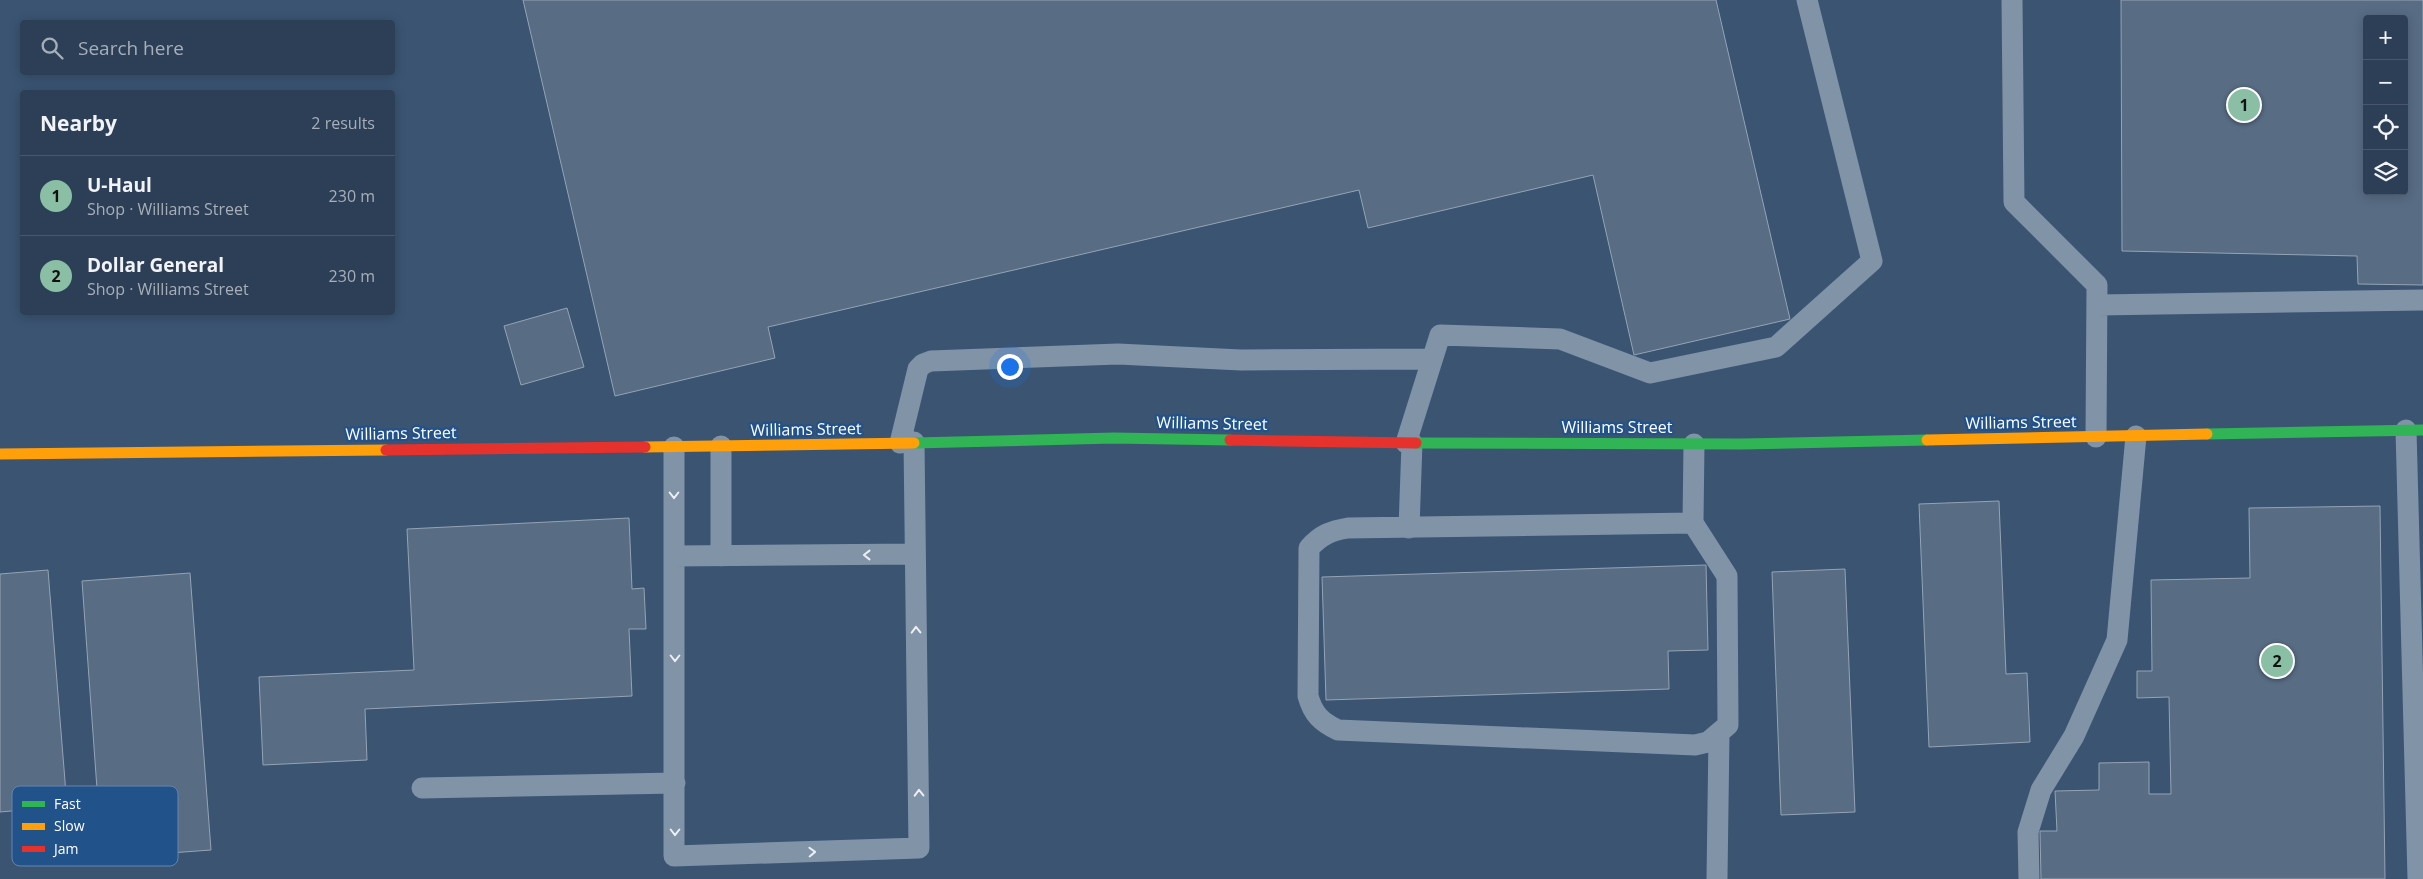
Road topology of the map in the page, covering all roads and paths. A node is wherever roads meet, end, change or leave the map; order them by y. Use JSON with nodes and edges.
{"nodes":[{"id":1,"x":1807,"y":0,"type":"edge"},
{"id":2,"x":2012,"y":0,"type":"edge"},
{"id":3,"x":2423,"y":300,"type":"edge"},
{"id":4,"x":2099,"y":305,"type":"junction"},
{"id":5,"x":1432,"y":359,"type":"junction"},
{"id":6,"x":2414,"y":430,"type":"edge"},
{"id":7,"x":2136,"y":436,"type":"junction"},
{"id":8,"x":2096,"y":437,"type":"junction"},
{"id":9,"x":907,"y":443,"type":"junction"},
{"id":10,"x":1409,"y":443,"type":"junction"},
{"id":11,"x":1694,"y":444,"type":"junction"},
{"id":12,"x":674,"y":446,"type":"junction"},
{"id":13,"x":721,"y":446,"type":"junction"},
{"id":14,"x":0,"y":454,"type":"edge"},
{"id":15,"x":1693,"y":523,"type":"junction"},
{"id":16,"x":1409,"y":528,"type":"junction"},
{"id":17,"x":915,"y":554,"type":"junction"},
{"id":18,"x":674,"y":556,"type":"junction"},
{"id":19,"x":721,"y":556,"type":"junction"},
{"id":20,"x":1719,"y":734,"type":"junction"},
{"id":21,"x":675,"y":783,"type":"junction"},
{"id":22,"x":422,"y":788,"type":"dead end"},
{"id":23,"x":1717,"y":879,"type":"edge"},
{"id":24,"x":2029,"y":879,"type":"edge"},
{"id":25,"x":2418,"y":879,"type":"edge"}],
"edges":[{"from":1,"to":5,"type":"lane"},
{"from":2,"to":4,"type":"lane"},
{"from":3,"to":4,"type":"lane"},
{"from":4,"to":8,"type":"lane"},
{"from":5,"to":9,"type":"lane"},
{"from":5,"to":10,"type":"lane"},
{"from":6,"to":7,"type":"street","name":"Williams Street"},
{"from":6,"to":25,"type":"lane"},
{"from":7,"to":8,"type":"street","name":"Williams Street"},
{"from":7,"to":24,"type":"lane"},
{"from":8,"to":11,"type":"street","name":"Williams Street"},
{"from":9,"to":10,"type":"street","name":"Williams Street"},
{"from":9,"to":13,"type":"street","name":"Williams Street"},
{"from":9,"to":17,"type":"lane"},
{"from":10,"to":11,"type":"street","name":"Williams Street"},
{"from":10,"to":16,"type":"lane"},
{"from":11,"to":15,"type":"lane"},
{"from":12,"to":13,"type":"street","name":"Williams Street"},
{"from":12,"to":14,"type":"street","name":"Williams Street"},
{"from":12,"to":18,"type":"lane","one_way":true},
{"from":13,"to":19,"type":"lane"},
{"from":15,"to":16,"type":"lane"},
{"from":15,"to":20,"type":"lane"},
{"from":16,"to":20,"type":"lane"},
{"from":17,"to":19,"type":"lane","one_way":true},
{"from":21,"to":17,"type":"lane","one_way":true},
{"from":18,"to":19,"type":"lane"},
{"from":18,"to":21,"type":"lane","one_way":true},
{"from":20,"to":23,"type":"lane"},
{"from":21,"to":22,"type":"lane"}]}
